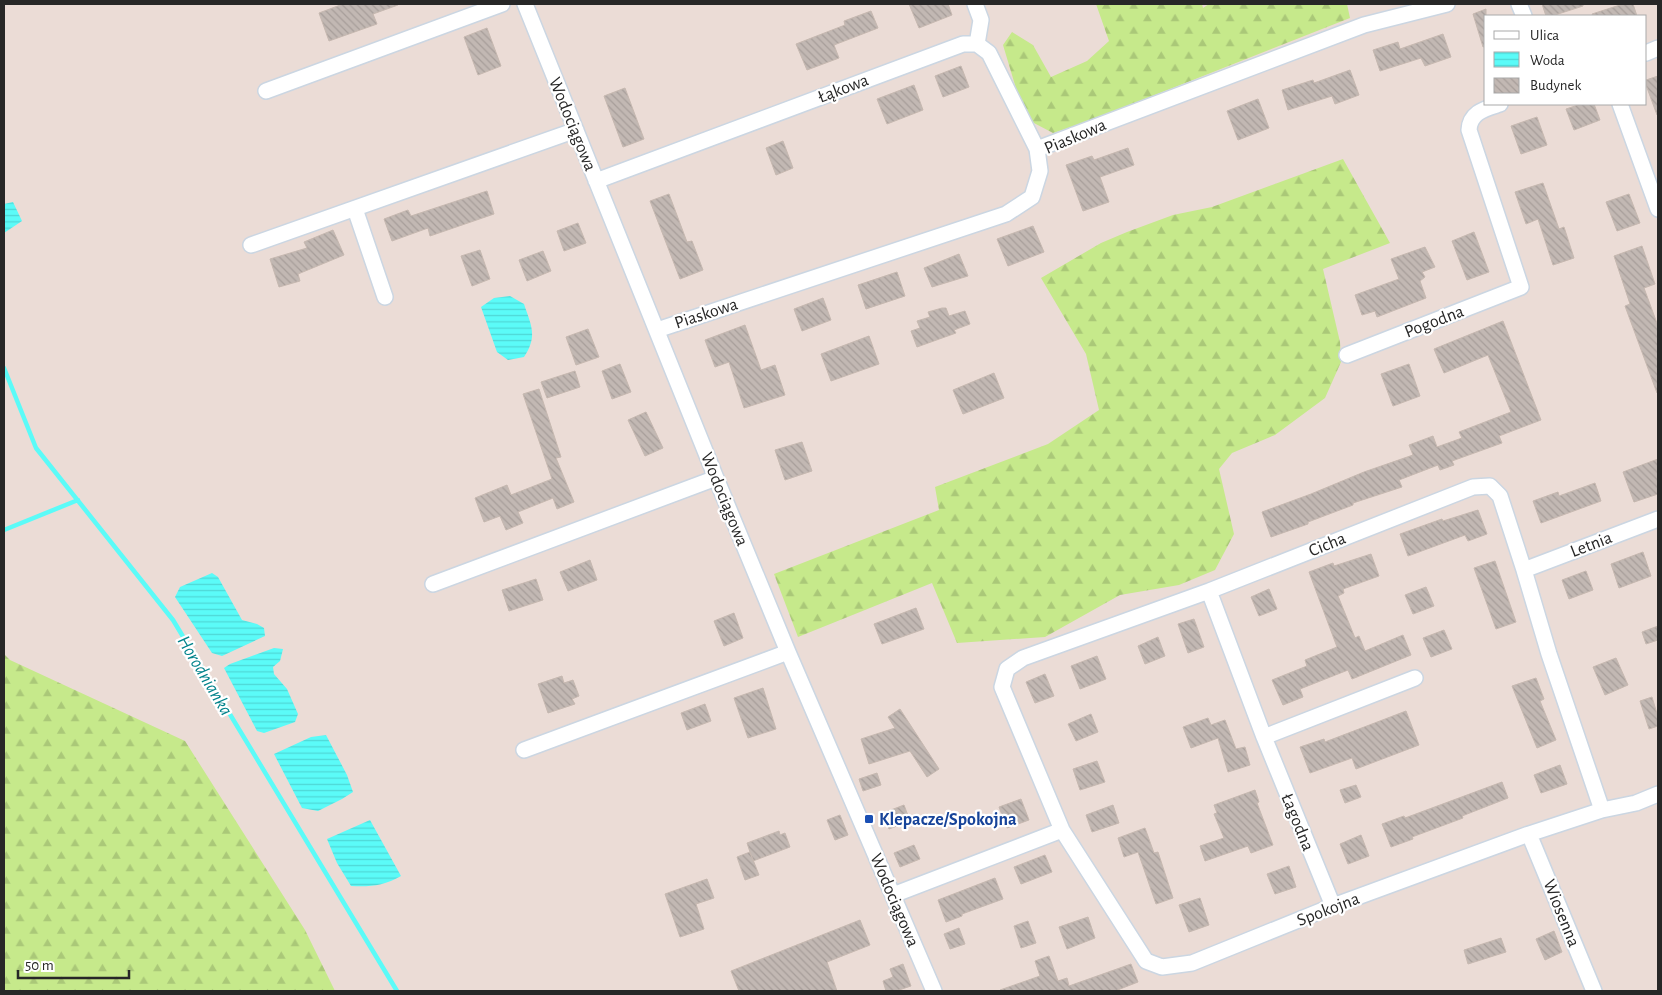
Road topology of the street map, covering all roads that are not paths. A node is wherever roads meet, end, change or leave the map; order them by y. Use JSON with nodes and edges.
{"nodes":[{"id":1,"x":502,"y":4,"type":"edge"},
{"id":2,"x":525,"y":4,"type":"edge"},
{"id":3,"x":974,"y":4,"type":"edge"},
{"id":4,"x":1447,"y":4,"type":"edge"},
{"id":5,"x":977,"y":44,"type":"junction"},
{"id":6,"x":266,"y":91,"type":"dead end"},
{"id":7,"x":1498,"y":105,"type":"edge"},
{"id":8,"x":1620,"y":105,"type":"edge"},
{"id":9,"x":576,"y":130,"type":"junction"},
{"id":10,"x":1037,"y":149,"type":"junction"},
{"id":11,"x":596,"y":181,"type":"junction"},
{"id":12,"x":355,"y":209,"type":"junction"},
{"id":13,"x":1658,"y":209,"type":"edge"},
{"id":14,"x":251,"y":245,"type":"dead end"},
{"id":15,"x":385,"y":297,"type":"dead end"},
{"id":16,"x":657,"y":330,"type":"junction"},
{"id":17,"x":1347,"y":355,"type":"dead end"},
{"id":18,"x":716,"y":478,"type":"junction"},
{"id":19,"x":1658,"y":519,"type":"edge"},
{"id":20,"x":1524,"y":570,"type":"junction"},
{"id":21,"x":433,"y":584,"type":"dead end"},
{"id":22,"x":1209,"y":591,"type":"junction"},
{"id":23,"x":788,"y":652,"type":"junction"},
{"id":24,"x":1415,"y":678,"type":"dead end"},
{"id":25,"x":1264,"y":737,"type":"junction"},
{"id":26,"x":524,"y":750,"type":"dead end"},
{"id":27,"x":1658,"y":794,"type":"edge"},
{"id":28,"x":1602,"y":810,"type":"junction"},
{"id":29,"x":1062,"y":830,"type":"junction"},
{"id":30,"x":1529,"y":834,"type":"junction"},
{"id":31,"x":893,"y":895,"type":"junction"},
{"id":32,"x":1333,"y":906,"type":"junction"},
{"id":33,"x":934,"y":991,"type":"edge"},
{"id":34,"x":1594,"y":991,"type":"edge"}],
"edges":[{"from":1,"to":6,"type":"street"},
{"from":2,"to":9,"type":"street","name":"Wodociągowa"},
{"from":3,"to":5,"type":"street"},
{"from":4,"to":10,"type":"street","name":"Piaskowa"},
{"from":5,"to":10,"type":"street"},
{"from":5,"to":11,"type":"street","name":"Łąkowa"},
{"from":7,"to":17,"type":"street","name":"Pogodna"},
{"from":8,"to":13,"type":"street"},
{"from":9,"to":11,"type":"street","name":"Wodociągowa"},
{"from":9,"to":12,"type":"street"},
{"from":10,"to":16,"type":"street","name":"Piaskowa"},
{"from":11,"to":16,"type":"street","name":"Wodociągowa"},
{"from":12,"to":14,"type":"street"},
{"from":12,"to":15,"type":"street"},
{"from":16,"to":18,"type":"street","name":"Wodociągowa"},
{"from":18,"to":21,"type":"street"},
{"from":18,"to":23,"type":"street","name":"Wodociągowa"},
{"from":19,"to":20,"type":"street","name":"Letnia"},
{"from":20,"to":22,"type":"street","name":"Cicha"},
{"from":20,"to":28,"type":"street","name":"Cicha"},
{"from":22,"to":25,"type":"street","name":"Łagodna"},
{"from":22,"to":29,"type":"street","name":"Cicha"},
{"from":23,"to":26,"type":"street"},
{"from":23,"to":31,"type":"street","name":"Wodociągowa"},
{"from":24,"to":25,"type":"street"},
{"from":25,"to":32,"type":"street","name":"Łagodna"},
{"from":27,"to":28,"type":"street","name":"Spokojna"},
{"from":28,"to":30,"type":"street","name":"Spokojna"},
{"from":29,"to":31,"type":"street"},
{"from":29,"to":32,"type":"street","name":"Spokojna"},
{"from":30,"to":32,"type":"street","name":"Spokojna"},
{"from":30,"to":34,"type":"street","name":"Wiosenna"},
{"from":31,"to":33,"type":"street","name":"Wodociągowa"}]}
